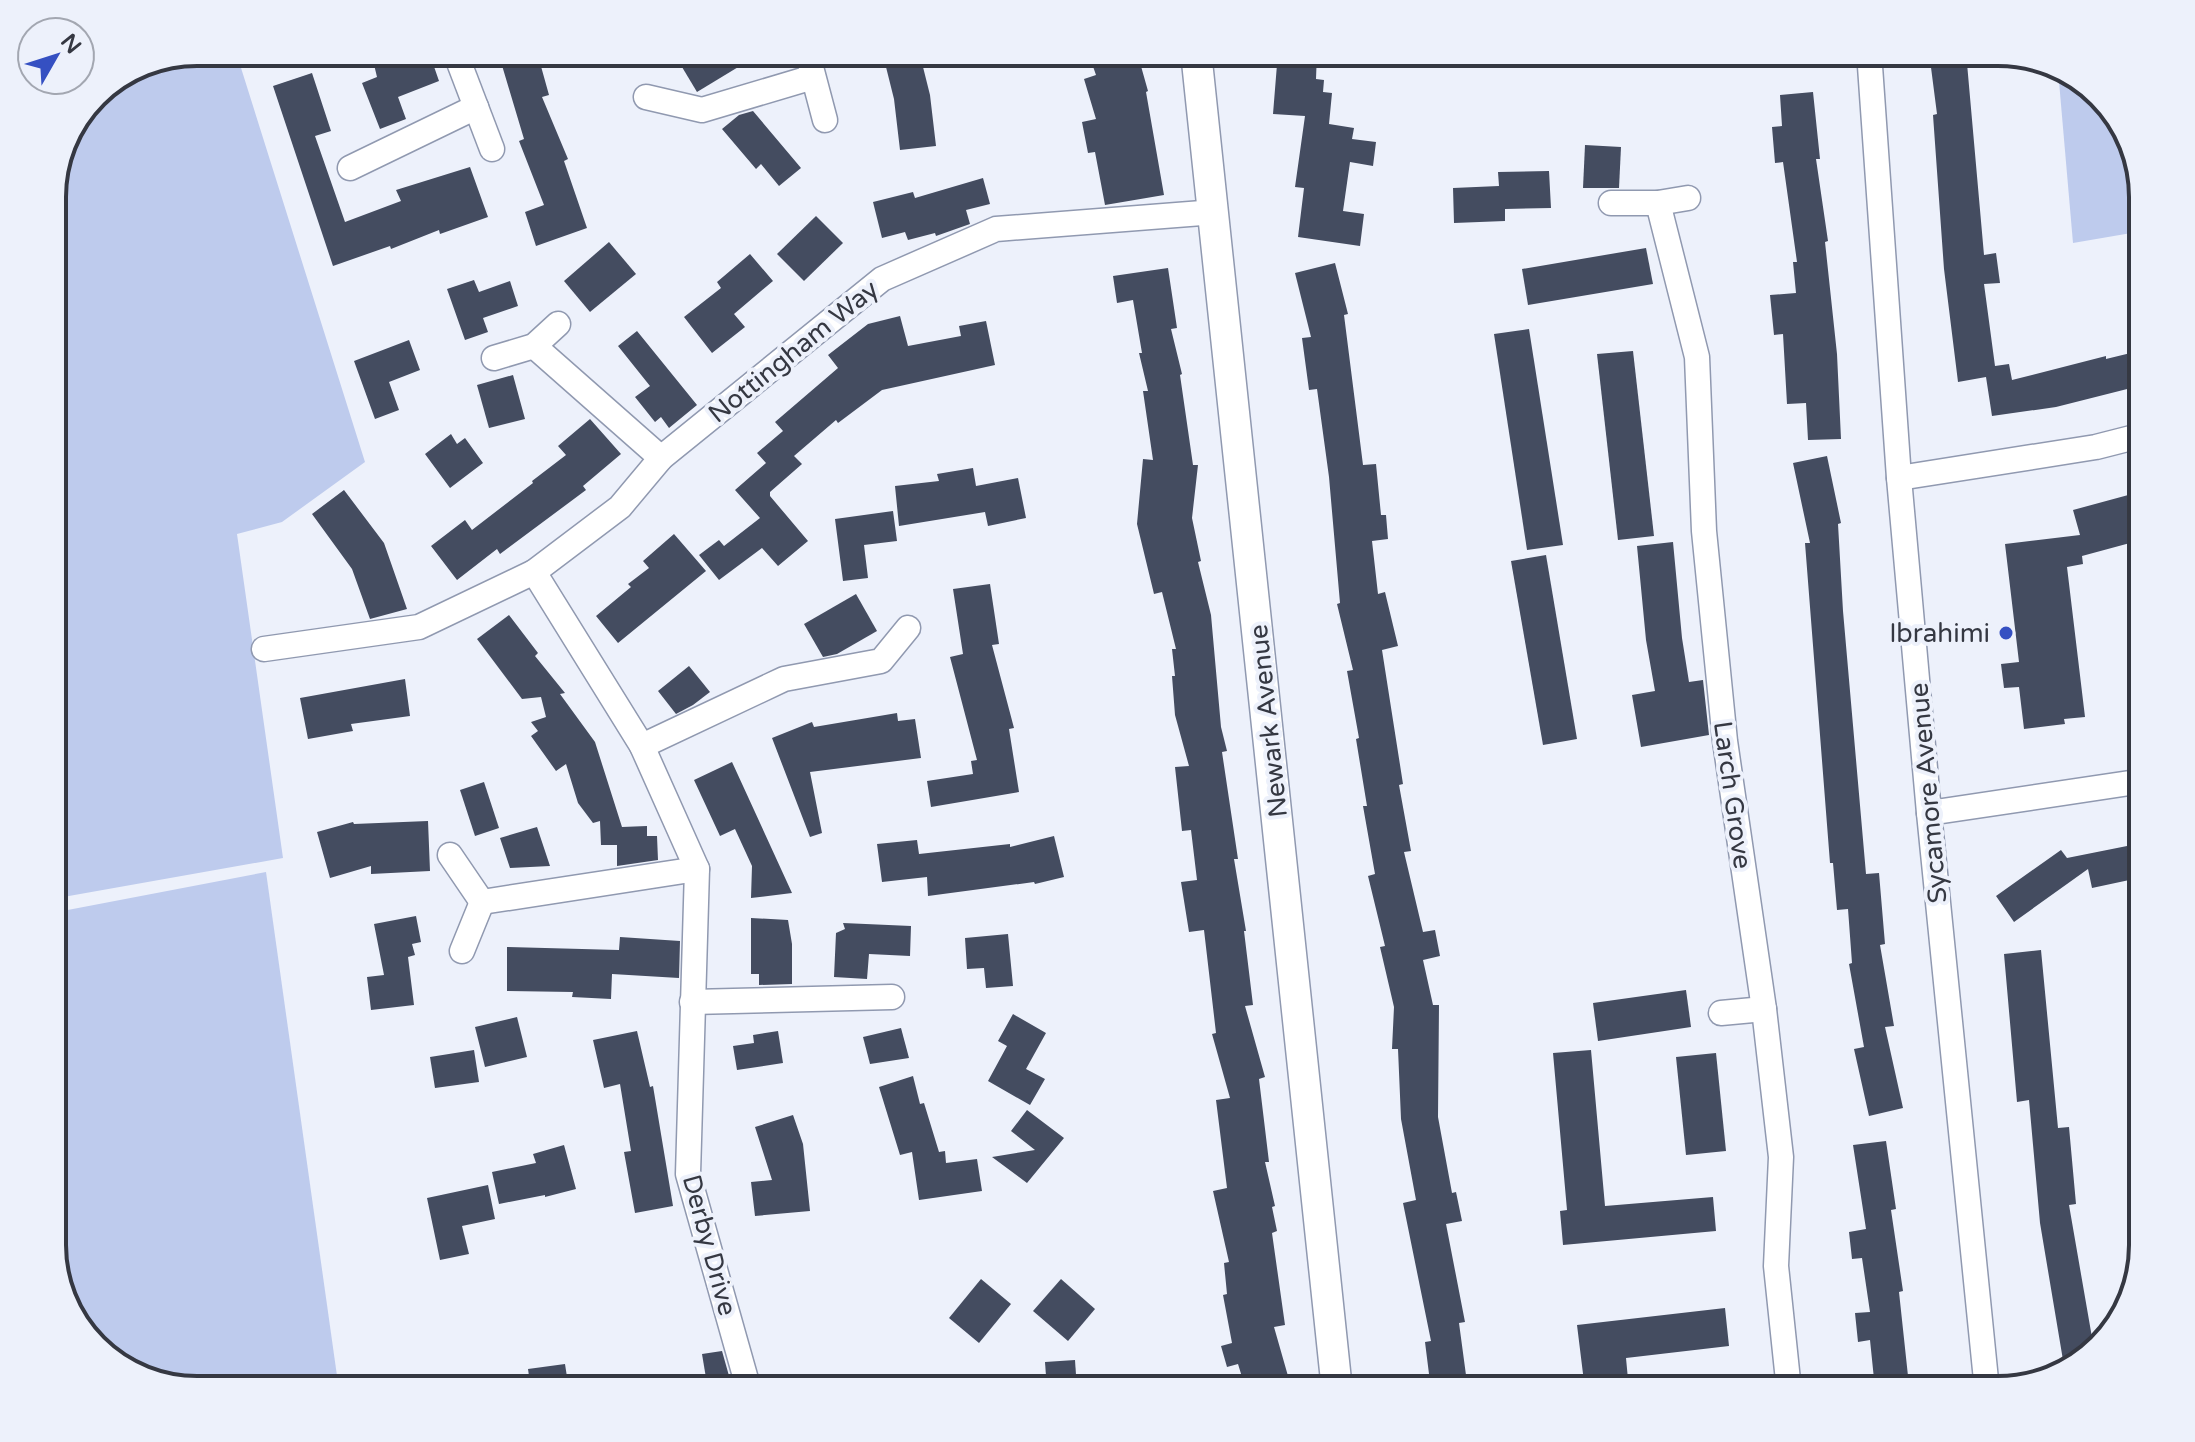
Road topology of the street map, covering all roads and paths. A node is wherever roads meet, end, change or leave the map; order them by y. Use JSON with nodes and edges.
{"nodes":[{"id":1,"x":460,"y":66,"type":"edge"},
{"id":2,"x":810,"y":66,"type":"edge"},
{"id":3,"x":1198,"y":66,"type":"edge"},
{"id":4,"x":1870,"y":66,"type":"edge"},
{"id":5,"x":813,"y":77,"type":"junction"},
{"id":6,"x":646,"y":97,"type":"dead end"},
{"id":7,"x":476,"y":107,"type":"junction"},
{"id":8,"x":825,"y":120,"type":"dead end"},
{"id":9,"x":492,"y":149,"type":"dead end"},
{"id":10,"x":350,"y":168,"type":"dead end"},
{"id":11,"x":1688,"y":198,"type":"dead end"},
{"id":12,"x":1611,"y":203,"type":"dead end"},
{"id":13,"x":1658,"y":203,"type":"junction"},
{"id":14,"x":1215,"y":212,"type":"junction"},
{"id":15,"x":558,"y":324,"type":"dead end"},
{"id":16,"x":534,"y":346,"type":"junction"},
{"id":17,"x":494,"y":358,"type":"dead end"},
{"id":18,"x":2129,"y":439,"type":"edge"},
{"id":19,"x":661,"y":458,"type":"junction"},
{"id":20,"x":1899,"y":478,"type":"junction"},
{"id":21,"x":534,"y":572,"type":"junction"},
{"id":22,"x":908,"y":628,"type":"dead end"},
{"id":23,"x":264,"y":649,"type":"dead end"},
{"id":24,"x":642,"y":746,"type":"junction"},
{"id":25,"x":2129,"y":783,"type":"edge"},
{"id":26,"x":1929,"y":813,"type":"junction"},
{"id":27,"x":450,"y":855,"type":"dead end"},
{"id":28,"x":697,"y":869,"type":"junction"},
{"id":29,"x":482,"y":902,"type":"junction"},
{"id":30,"x":462,"y":951,"type":"dead end"},
{"id":31,"x":892,"y":997,"type":"dead end"},
{"id":32,"x":692,"y":1002,"type":"junction"},
{"id":33,"x":1764,"y":1009,"type":"junction"},
{"id":34,"x":1721,"y":1013,"type":"dead end"},
{"id":35,"x":745,"y":1376,"type":"edge"},
{"id":36,"x":1336,"y":1376,"type":"edge"},
{"id":37,"x":1788,"y":1376,"type":"edge"},
{"id":38,"x":1986,"y":1376,"type":"edge"}],
"edges":[{"from":1,"to":7,"type":"street"},
{"from":2,"to":5,"type":"street"},
{"from":3,"to":14,"type":"street","name":"Newark Avenue"},
{"from":4,"to":20,"type":"street","name":"Sycamore Avenue"},
{"from":5,"to":6,"type":"street"},
{"from":5,"to":8,"type":"street"},
{"from":7,"to":9,"type":"street"},
{"from":7,"to":10,"type":"street"},
{"from":11,"to":13,"type":"street"},
{"from":12,"to":13,"type":"street"},
{"from":13,"to":33,"type":"street","name":"Larch Grove"},
{"from":14,"to":19,"type":"street","name":"Nottingham Way"},
{"from":14,"to":36,"type":"street","name":"Newark Avenue"},
{"from":15,"to":16,"type":"street"},
{"from":16,"to":17,"type":"street"},
{"from":16,"to":19,"type":"street"},
{"from":18,"to":20,"type":"street"},
{"from":19,"to":21,"type":"street","name":"Nottingham Way"},
{"from":20,"to":26,"type":"street","name":"Sycamore Avenue"},
{"from":21,"to":23,"type":"street","name":"Nottingham Way"},
{"from":21,"to":24,"type":"street","name":"Derby Drive"},
{"from":22,"to":24,"type":"street"},
{"from":24,"to":28,"type":"street","name":"Derby Drive"},
{"from":25,"to":26,"type":"street"},
{"from":26,"to":38,"type":"street","name":"Sycamore Avenue"},
{"from":27,"to":29,"type":"street"},
{"from":28,"to":29,"type":"street"},
{"from":28,"to":32,"type":"street","name":"Derby Drive"},
{"from":29,"to":30,"type":"street"},
{"from":31,"to":32,"type":"street"},
{"from":32,"to":35,"type":"street","name":"Derby Drive"},
{"from":33,"to":34,"type":"street"},
{"from":33,"to":37,"type":"street","name":"Larch Grove"}]}
